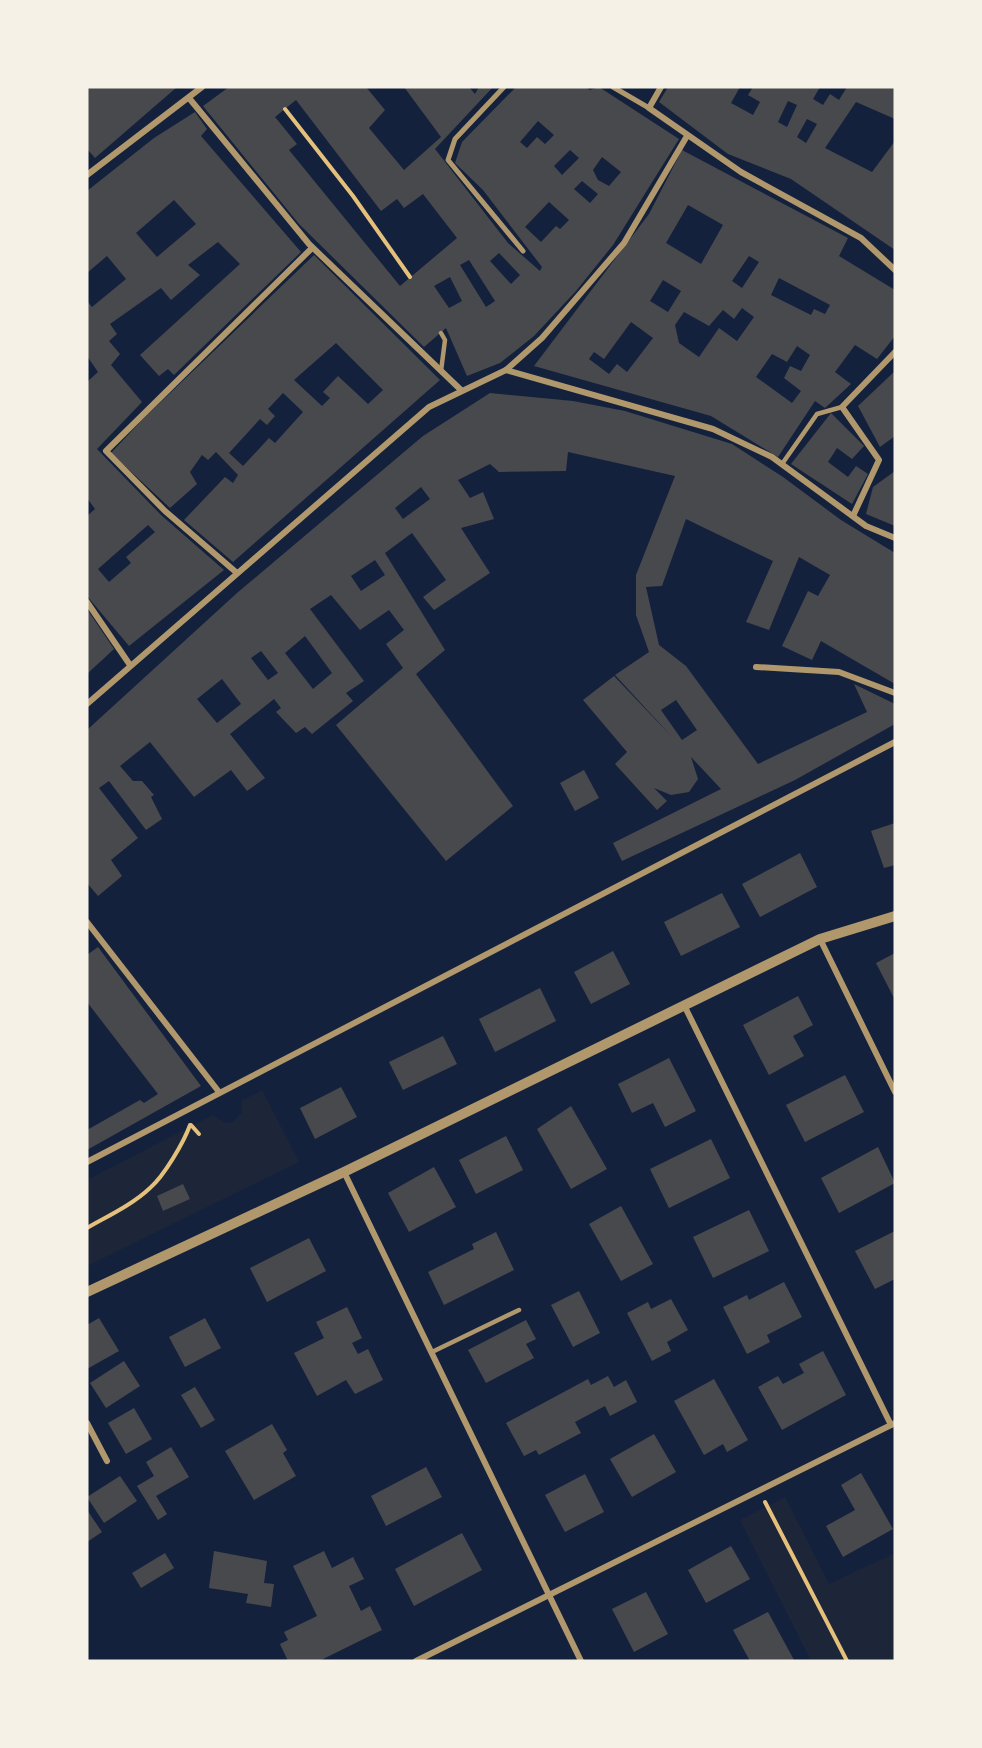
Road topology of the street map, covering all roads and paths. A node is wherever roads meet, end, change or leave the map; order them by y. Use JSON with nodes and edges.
{"nodes":[{"id":1,"x":202,"y":87,"type":"edge"},
{"id":2,"x":504,"y":87,"type":"edge"},
{"id":3,"x":613,"y":87,"type":"edge"},
{"id":4,"x":661,"y":87,"type":"edge"},
{"id":5,"x":189,"y":98,"type":"junction"},
{"id":6,"x":649,"y":108,"type":"junction"},
{"id":7,"x":285,"y":109,"type":"dead end"},
{"id":8,"x":687,"y":136,"type":"junction"},
{"id":9,"x":87,"y":175,"type":"edge"},
{"id":10,"x":312,"y":248,"type":"junction"},
{"id":11,"x":524,"y":250,"type":"dead end"},
{"id":12,"x":895,"y":270,"type":"edge"},
{"id":13,"x":410,"y":276,"type":"dead end"},
{"id":14,"x":441,"y":333,"type":"dead end"},
{"id":15,"x":895,"y":352,"type":"edge"},
{"id":16,"x":506,"y":370,"type":"junction"},
{"id":17,"x":441,"y":371,"type":"junction"},
{"id":18,"x":461,"y":390,"type":"junction"},
{"id":19,"x":842,"y":407,"type":"junction"},
{"id":20,"x":782,"y":464,"type":"junction"},
{"id":21,"x":853,"y":516,"type":"junction"},
{"id":22,"x":895,"y":538,"type":"edge"},
{"id":23,"x":237,"y":573,"type":"junction"},
{"id":24,"x":87,"y":602,"type":"edge"},
{"id":25,"x":130,"y":665,"type":"junction"},
{"id":26,"x":756,"y":667,"type":"dead end"},
{"id":27,"x":895,"y":693,"type":"edge"},
{"id":28,"x":87,"y":704,"type":"edge"},
{"id":29,"x":895,"y":742,"type":"edge"},
{"id":30,"x":895,"y":916,"type":"edge"},
{"id":31,"x":87,"y":922,"type":"edge"},
{"id":32,"x":820,"y":939,"type":"junction"},
{"id":33,"x":684,"y":1005,"type":"junction"},
{"id":34,"x":219,"y":1092,"type":"junction"},
{"id":35,"x":895,"y":1092,"type":"edge"},
{"id":36,"x":182,"y":1112,"type":"junction"},
{"id":37,"x":191,"y":1125,"type":"dead end"},
{"id":38,"x":199,"y":1134,"type":"dead end"},
{"id":39,"x":87,"y":1162,"type":"edge"},
{"id":40,"x":344,"y":1172,"type":"junction"},
{"id":41,"x":87,"y":1228,"type":"edge"},
{"id":42,"x":87,"y":1292,"type":"edge"},
{"id":43,"x":519,"y":1310,"type":"dead end"},
{"id":44,"x":432,"y":1352,"type":"junction"},
{"id":45,"x":87,"y":1423,"type":"edge"},
{"id":46,"x":893,"y":1424,"type":"edge"},
{"id":47,"x":107,"y":1461,"type":"dead end"},
{"id":48,"x":759,"y":1490,"type":"junction"},
{"id":49,"x":548,"y":1595,"type":"junction"},
{"id":50,"x":416,"y":1661,"type":"edge"},
{"id":51,"x":581,"y":1661,"type":"edge"},
{"id":52,"x":847,"y":1661,"type":"edge"}],
"edges":[{"from":1,"to":5,"type":"street"},
{"from":2,"to":11,"type":"street"},
{"from":3,"to":6,"type":"street"},
{"from":4,"to":6,"type":"street"},
{"from":5,"to":9,"type":"street"},
{"from":5,"to":10,"type":"street"},
{"from":6,"to":8,"type":"street"},
{"from":7,"to":13,"type":"path"},
{"from":8,"to":12,"type":"street"},
{"from":8,"to":16,"type":"street"},
{"from":10,"to":17,"type":"street"},
{"from":10,"to":23,"type":"street"},
{"from":14,"to":17,"type":"lane"},
{"from":15,"to":19,"type":"street"},
{"from":16,"to":18,"type":"street"},
{"from":16,"to":20,"type":"street"},
{"from":17,"to":18,"type":"street"},
{"from":18,"to":23,"type":"street"},
{"from":19,"to":20,"type":"lane"},
{"from":19,"to":21,"type":"street"},
{"from":20,"to":21,"type":"street"},
{"from":21,"to":22,"type":"street"},
{"from":23,"to":25,"type":"street"},
{"from":24,"to":25,"type":"street"},
{"from":25,"to":28,"type":"street"},
{"from":26,"to":27,"type":"street"},
{"from":29,"to":34,"type":"street"},
{"from":30,"to":32,"type":"street"},
{"from":31,"to":34,"type":"street"},
{"from":32,"to":33,"type":"street"},
{"from":32,"to":35,"type":"street"},
{"from":33,"to":40,"type":"street"},
{"from":33,"to":46,"type":"street"},
{"from":34,"to":36,"type":"street"},
{"from":36,"to":39,"type":"street"},
{"from":36,"to":41,"type":"path"},
{"from":37,"to":38,"type":"path"},
{"from":40,"to":42,"type":"street"},
{"from":40,"to":44,"type":"street"},
{"from":43,"to":44,"type":"lane"},
{"from":44,"to":49,"type":"street"},
{"from":45,"to":47,"type":"street"},
{"from":46,"to":48,"type":"street"},
{"from":48,"to":49,"type":"street"},
{"from":48,"to":52,"type":"path"},
{"from":49,"to":50,"type":"street"},
{"from":49,"to":51,"type":"street"}]}
